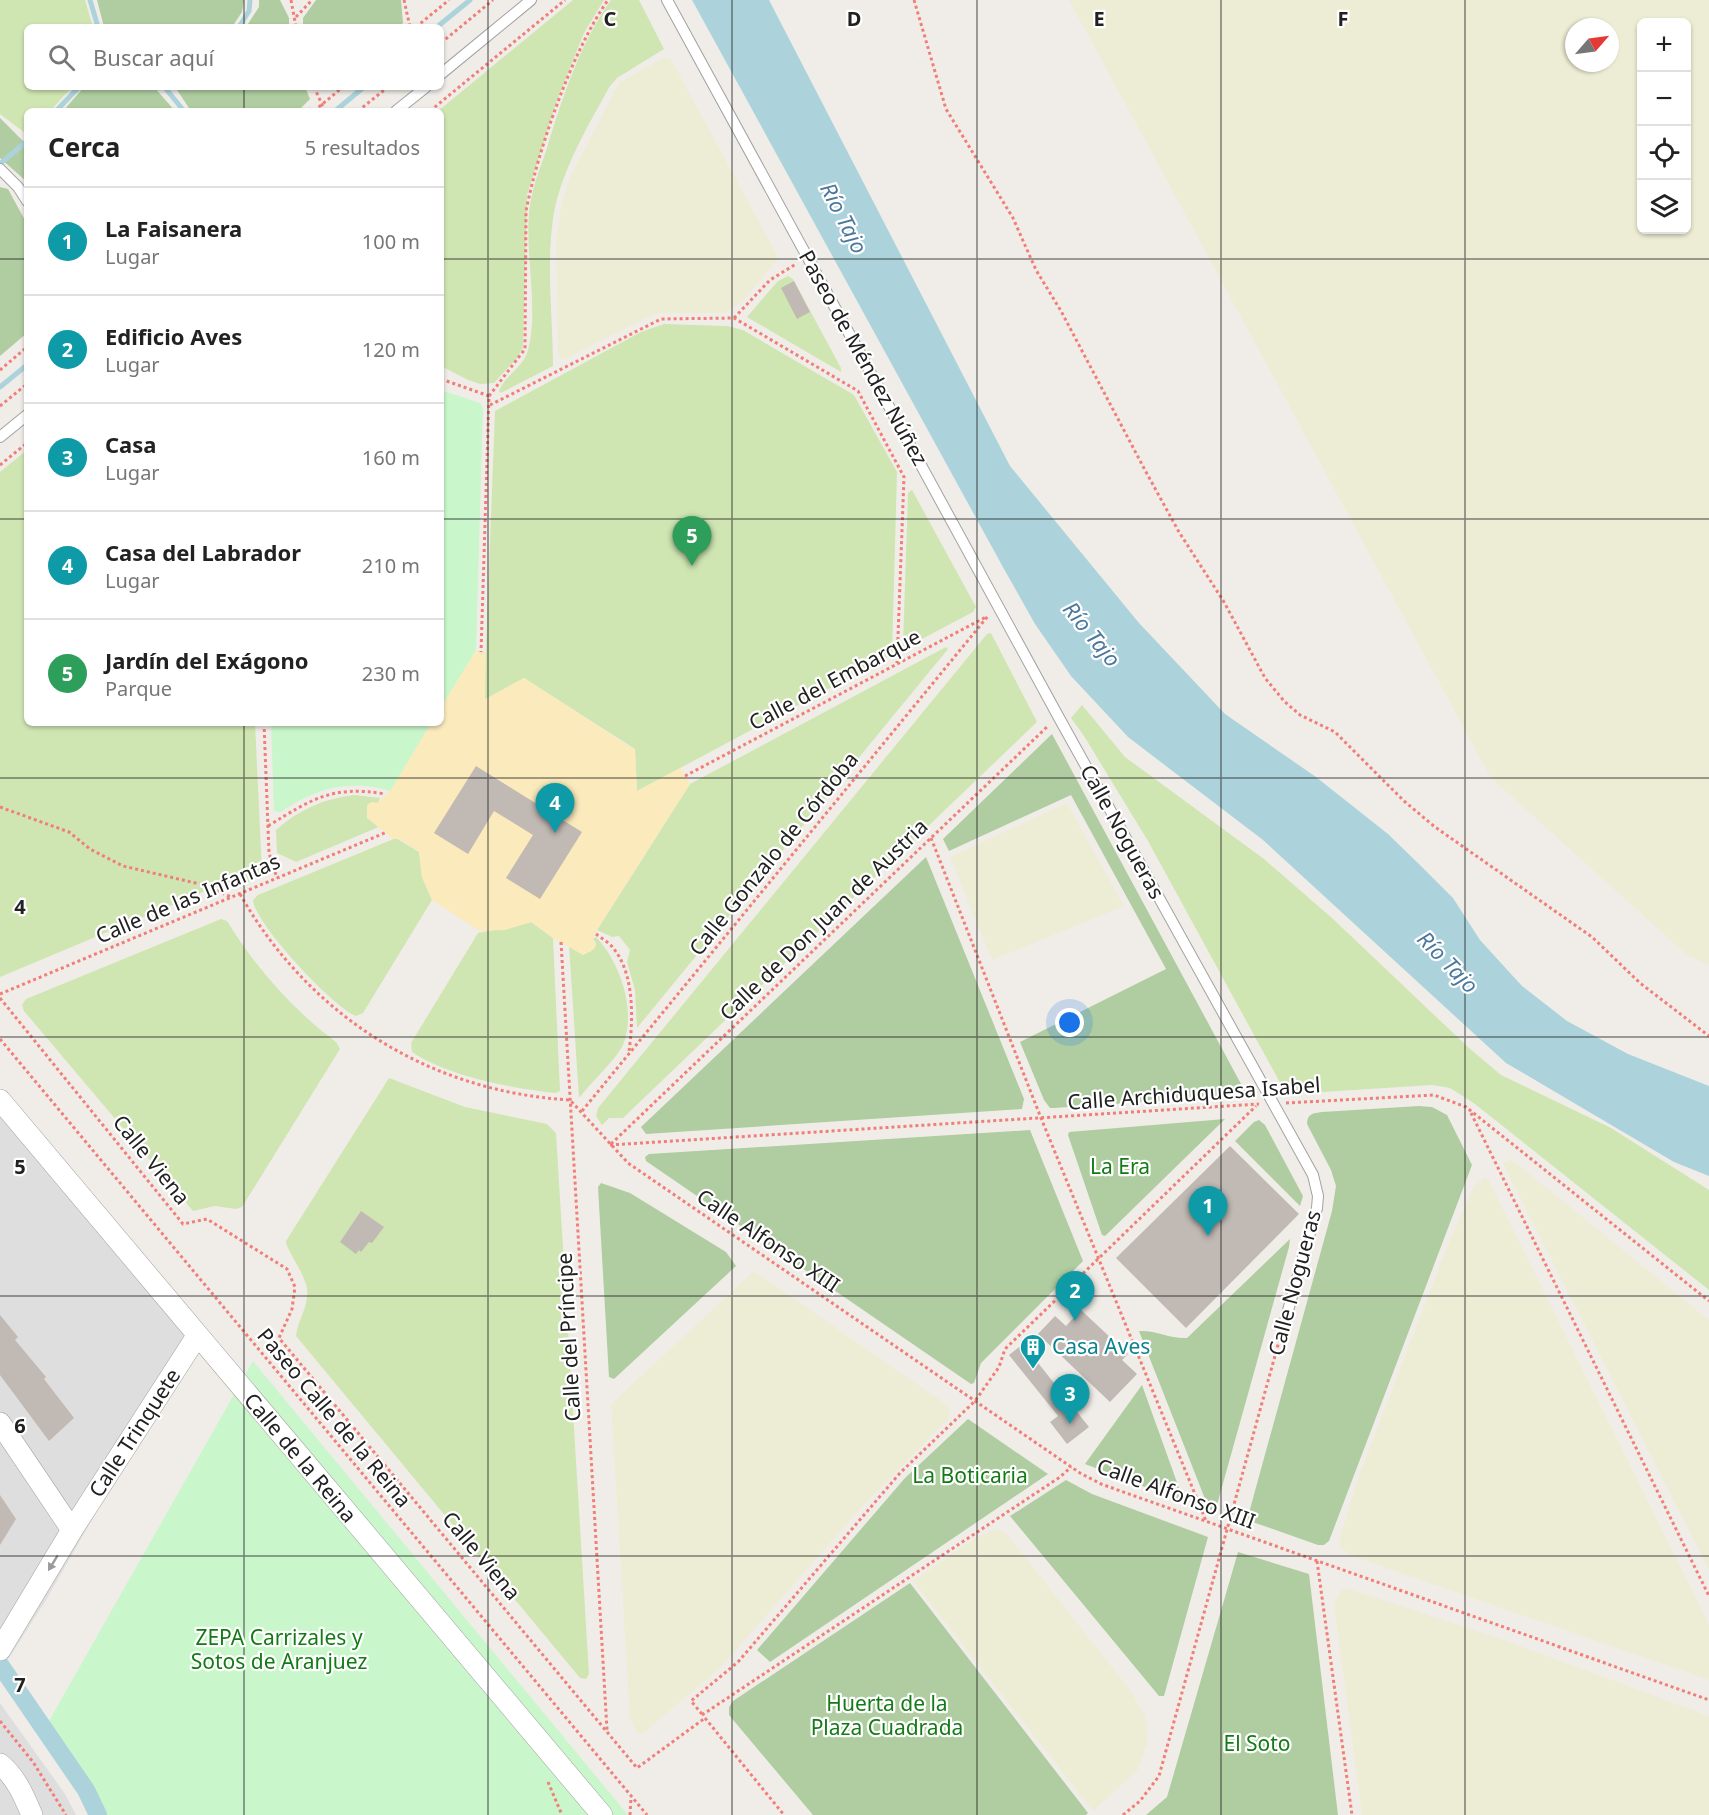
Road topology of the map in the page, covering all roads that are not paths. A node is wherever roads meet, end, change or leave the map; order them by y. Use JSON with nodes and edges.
{"nodes":[{"id":1,"x":531,"y":0,"type":"edge"},
{"id":2,"x":668,"y":0,"type":"edge"},
{"id":3,"x":444,"y":72,"type":"edge"},
{"id":4,"x":422,"y":90,"type":"edge"},
{"id":5,"x":400,"y":108,"type":"edge"},
{"id":6,"x":0,"y":170,"type":"edge"},
{"id":7,"x":24,"y":196,"type":"edge"},
{"id":8,"x":24,"y":417,"type":"edge"},
{"id":9,"x":0,"y":437,"type":"edge"},
{"id":10,"x":1058,"y":716,"type":"joint"},
{"id":11,"x":0,"y":1100,"type":"edge"},
{"id":12,"x":1285,"y":1321,"type":"road end"},
{"id":13,"x":197,"y":1336,"type":"junction"},
{"id":14,"x":0,"y":1423,"type":"edge"},
{"id":15,"x":72,"y":1530,"type":"junction"},
{"id":16,"x":0,"y":1650,"type":"edge"},
{"id":17,"x":0,"y":1764,"type":"edge"},
{"id":18,"x":32,"y":1815,"type":"edge"},
{"id":19,"x":602,"y":1815,"type":"edge"}],
"edges":[{"from":1,"to":3,"type":"lane"},
{"from":2,"to":10,"type":"lane","name":"Paseo de Méndez Núñez"},
{"from":4,"to":5,"type":"lane"},
{"from":6,"to":7,"type":"lane"},
{"from":8,"to":9,"type":"lane"},
{"from":10,"to":12,"type":"lane","name":"Calle Nogueras"},
{"from":11,"to":13,"type":"street","name":"Calle de la Reina"},
{"from":13,"to":15,"type":"street","name":"Calle Trinquete"},
{"from":13,"to":19,"type":"street","name":"Calle de la Reina"},
{"from":14,"to":15,"type":"street"},
{"from":15,"to":16,"type":"street","name":"Calle Trinquete","one_way":true},
{"from":17,"to":18,"type":"street"}]}
